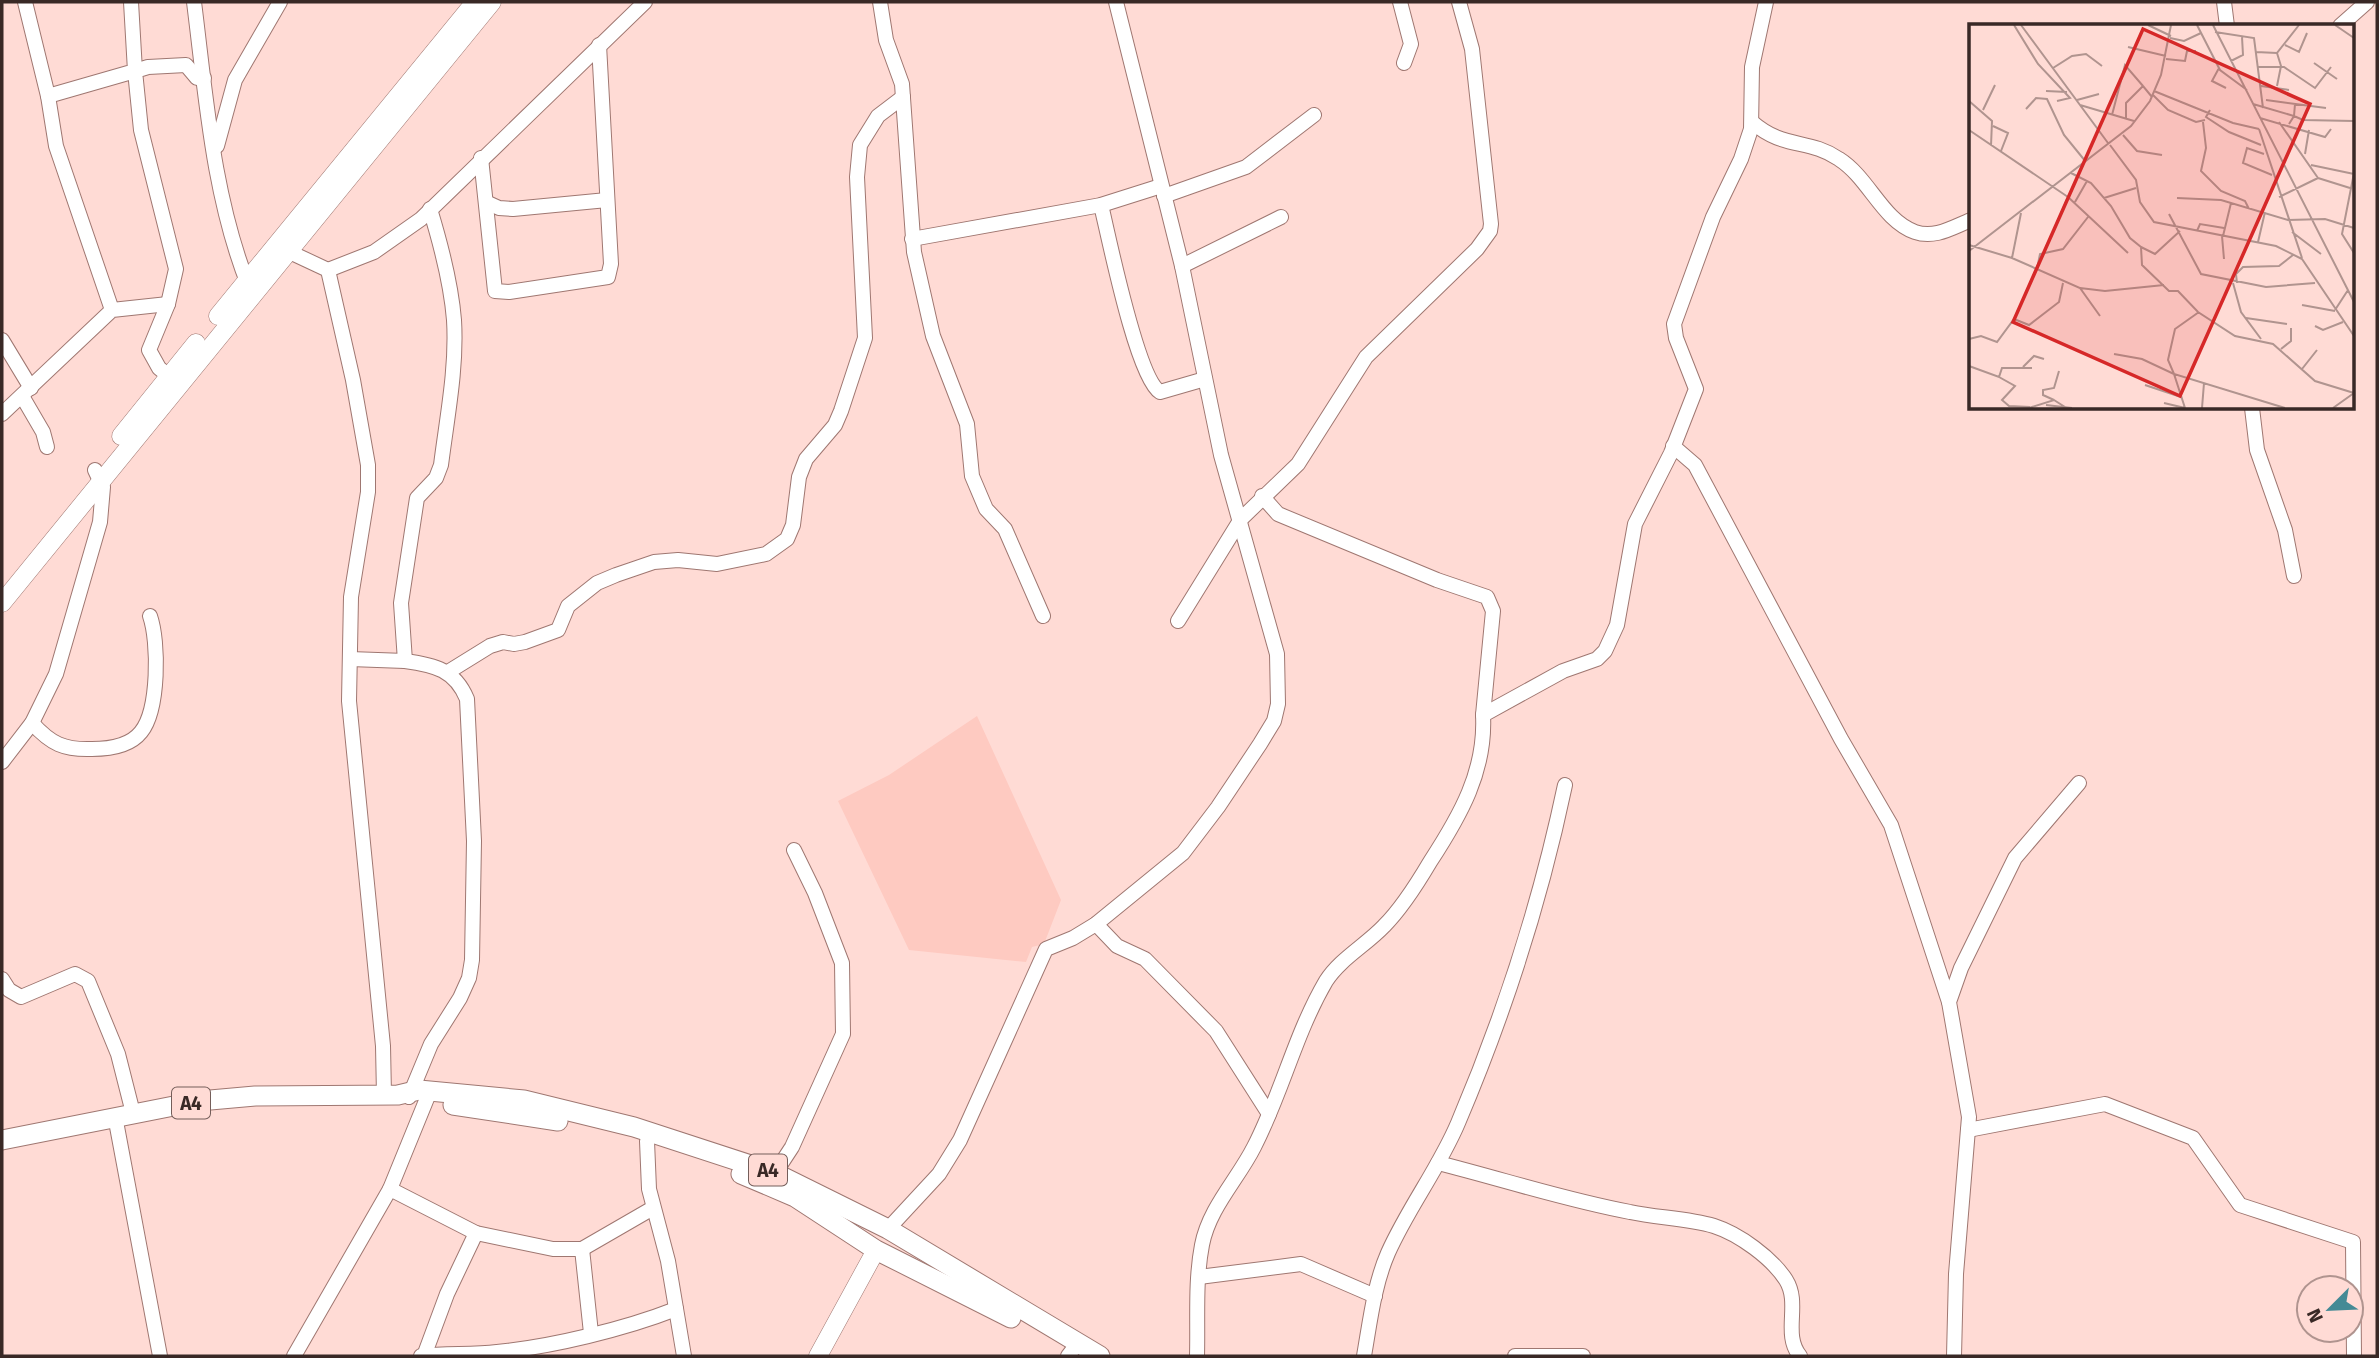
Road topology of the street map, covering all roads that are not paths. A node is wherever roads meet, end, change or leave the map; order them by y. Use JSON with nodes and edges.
{"nodes":[{"id":1,"x":25,"y":2,"type":"edge"},
{"id":2,"x":131,"y":2,"type":"edge"},
{"id":3,"x":194,"y":2,"type":"edge"},
{"id":4,"x":281,"y":2,"type":"edge"},
{"id":5,"x":475,"y":2,"type":"edge"},
{"id":6,"x":492,"y":2,"type":"edge"},
{"id":7,"x":645,"y":2,"type":"edge"},
{"id":8,"x":880,"y":2,"type":"edge"},
{"id":9,"x":1116,"y":2,"type":"edge"},
{"id":10,"x":1400,"y":2,"type":"edge"},
{"id":11,"x":1459,"y":2,"type":"edge"},
{"id":12,"x":1766,"y":2,"type":"edge"},
{"id":13,"x":2224,"y":2,"type":"edge"},
{"id":14,"x":2367,"y":2,"type":"edge"},
{"id":15,"x":468,"y":20,"type":"junction"},
{"id":16,"x":2227,"y":24,"type":"edge"},
{"id":17,"x":2342,"y":24,"type":"edge"},
{"id":18,"x":598,"y":45,"type":"junction"},
{"id":19,"x":1405,"y":63,"type":"dead end"},
{"id":20,"x":135,"y":71,"type":"junction"},
{"id":21,"x":204,"y":78,"type":"junction"},
{"id":22,"x":48,"y":96,"type":"junction"},
{"id":23,"x":903,"y":97,"type":"junction"},
{"id":24,"x":1314,"y":114,"type":"dead end"},
{"id":25,"x":1752,"y":122,"type":"junction"},
{"id":26,"x":215,"y":154,"type":"junction"},
{"id":27,"x":481,"y":158,"type":"junction"},
{"id":28,"x":1163,"y":191,"type":"junction"},
{"id":29,"x":607,"y":200,"type":"junction"},
{"id":30,"x":488,"y":203,"type":"junction"},
{"id":31,"x":1101,"y":205,"type":"junction"},
{"id":32,"x":430,"y":209,"type":"junction"},
{"id":33,"x":1281,"y":217,"type":"dead end"},
{"id":34,"x":1969,"y":221,"type":"edge"},
{"id":35,"x":912,"y":239,"type":"junction"},
{"id":36,"x":282,"y":249,"type":"junction"},
{"id":37,"x":1182,"y":266,"type":"junction"},
{"id":38,"x":328,"y":270,"type":"junction"},
{"id":39,"x":249,"y":288,"type":"junction"},
{"id":40,"x":168,"y":304,"type":"junction"},
{"id":41,"x":112,"y":310,"type":"junction"},
{"id":42,"x":2,"y":340,"type":"edge"},
{"id":43,"x":173,"y":379,"type":"junction"},
{"id":44,"x":1205,"y":379,"type":"junction"},
{"id":45,"x":26,"y":392,"type":"junction"},
{"id":46,"x":2252,"y":410,"type":"edge"},
{"id":47,"x":2,"y":414,"type":"edge"},
{"id":48,"x":1674,"y":446,"type":"junction"},
{"id":49,"x":47,"y":447,"type":"dead end"},
{"id":50,"x":98,"y":475,"type":"junction"},
{"id":51,"x":1262,"y":496,"type":"junction"},
{"id":52,"x":1241,"y":519,"type":"junction"},
{"id":53,"x":2294,"y":576,"type":"dead end"},
{"id":54,"x":2,"y":587,"type":"edge"},
{"id":55,"x":2,"y":603,"type":"edge"},
{"id":56,"x":150,"y":616,"type":"dead end"},
{"id":57,"x":1044,"y":616,"type":"dead end"},
{"id":58,"x":1178,"y":621,"type":"dead end"},
{"id":59,"x":350,"y":659,"type":"junction"},
{"id":60,"x":405,"y":661,"type":"junction"},
{"id":61,"x":448,"y":672,"type":"junction"},
{"id":62,"x":1483,"y":715,"type":"junction"},
{"id":63,"x":32,"y":723,"type":"junction"},
{"id":64,"x":2,"y":762,"type":"edge"},
{"id":65,"x":2078,"y":783,"type":"dead end"},
{"id":66,"x":1565,"y":785,"type":"dead end"},
{"id":67,"x":794,"y":850,"type":"dead end"},
{"id":68,"x":1096,"y":924,"type":"junction"},
{"id":69,"x":2,"y":979,"type":"edge"},
{"id":70,"x":1950,"y":1002,"type":"junction"},
{"id":71,"x":410,"y":1096,"type":"junction"},
{"id":72,"x":1269,"y":1114,"type":"junction"},
{"id":73,"x":124,"y":1115,"type":"junction"},
{"id":74,"x":1968,"y":1130,"type":"junction"},
{"id":75,"x":2,"y":1140,"type":"edge"},
{"id":76,"x":647,"y":1142,"type":"junction"},
{"id":77,"x":1438,"y":1163,"type":"junction"},
{"id":78,"x":775,"y":1173,"type":"junction"},
{"id":79,"x":390,"y":1189,"type":"junction"},
{"id":80,"x":797,"y":1193,"type":"junction"},
{"id":81,"x":653,"y":1208,"type":"junction"},
{"id":82,"x":866,"y":1219,"type":"junction"},
{"id":83,"x":888,"y":1229,"type":"junction"},
{"id":84,"x":476,"y":1233,"type":"junction"},
{"id":85,"x":855,"y":1237,"type":"junction"},
{"id":86,"x":582,"y":1249,"type":"junction"},
{"id":87,"x":876,"y":1250,"type":"junction"},
{"id":88,"x":909,"y":1255,"type":"junction"},
{"id":89,"x":1199,"y":1277,"type":"junction"},
{"id":90,"x":1374,"y":1296,"type":"junction"},
{"id":91,"x":676,"y":1308,"type":"junction"},
{"id":92,"x":591,"y":1333,"type":"junction"},
{"id":93,"x":1074,"y":1352,"type":"edge"},
{"id":94,"x":160,"y":1356,"type":"edge"},
{"id":95,"x":295,"y":1356,"type":"edge"},
{"id":96,"x":423,"y":1356,"type":"edge"},
{"id":97,"x":684,"y":1356,"type":"edge"},
{"id":98,"x":818,"y":1356,"type":"edge"},
{"id":99,"x":1100,"y":1356,"type":"edge"},
{"id":100,"x":1197,"y":1356,"type":"edge"},
{"id":101,"x":1364,"y":1356,"type":"edge"},
{"id":102,"x":1515,"y":1356,"type":"edge"},
{"id":103,"x":1583,"y":1356,"type":"edge"},
{"id":104,"x":1800,"y":1356,"type":"edge"},
{"id":105,"x":1952,"y":1356,"type":"edge"},
{"id":106,"x":2354,"y":1356,"type":"edge"}],
"edges":[{"from":1,"to":22,"type":"street"},
{"from":2,"to":20,"type":"street"},
{"from":3,"to":21,"type":"street"},
{"from":4,"to":26,"type":"street"},
{"from":5,"to":15,"type":"main road"},
{"from":6,"to":15,"type":"main road"},
{"from":7,"to":18,"type":"street"},
{"from":8,"to":23,"type":"street"},
{"from":9,"to":28,"type":"street"},
{"from":10,"to":19,"type":"street"},
{"from":11,"to":51,"type":"street"},
{"from":12,"to":25,"type":"street"},
{"from":13,"to":16,"type":"street"},
{"from":14,"to":17,"type":"street"},
{"from":15,"to":36,"type":"main road"},
{"from":18,"to":27,"type":"street"},
{"from":18,"to":29,"type":"street"},
{"from":20,"to":21,"type":"street"},
{"from":20,"to":22,"type":"street"},
{"from":20,"to":40,"type":"street"},
{"from":21,"to":26,"type":"street"},
{"from":22,"to":41,"type":"street"},
{"from":23,"to":35,"type":"street"},
{"from":23,"to":61,"type":"street"},
{"from":24,"to":28,"type":"street"},
{"from":25,"to":34,"type":"street"},
{"from":25,"to":48,"type":"street"},
{"from":26,"to":39,"type":"street"},
{"from":27,"to":30,"type":"street"},
{"from":27,"to":32,"type":"street"},
{"from":28,"to":31,"type":"street"},
{"from":28,"to":37,"type":"street"},
{"from":29,"to":30,"type":"street"},
{"from":29,"to":30,"type":"street"},
{"from":31,"to":35,"type":"street"},
{"from":31,"to":44,"type":"street"},
{"from":32,"to":38,"type":"street"},
{"from":32,"to":60,"type":"street"},
{"from":33,"to":37,"type":"street"},
{"from":35,"to":57,"type":"street"},
{"from":36,"to":38,"type":"street"},
{"from":36,"to":39,"type":"main road"},
{"from":37,"to":44,"type":"street"},
{"from":38,"to":59,"type":"street"},
{"from":39,"to":43,"type":"main road"},
{"from":40,"to":41,"type":"street"},
{"from":40,"to":43,"type":"street"},
{"from":41,"to":45,"type":"street"},
{"from":42,"to":45,"type":"street"},
{"from":43,"to":50,"type":"main road"},
{"from":44,"to":52,"type":"street"},
{"from":45,"to":47,"type":"street"},
{"from":45,"to":49,"type":"street"},
{"from":46,"to":53,"type":"street"},
{"from":48,"to":62,"type":"street"},
{"from":48,"to":70,"type":"street"},
{"from":50,"to":54,"type":"main road"},
{"from":50,"to":55,"type":"main road"},
{"from":50,"to":63,"type":"street"},
{"from":51,"to":52,"type":"street"},
{"from":51,"to":62,"type":"street"},
{"from":52,"to":58,"type":"street"},
{"from":52,"to":68,"type":"street"},
{"from":56,"to":63,"type":"street"},
{"from":59,"to":60,"type":"street"},
{"from":59,"to":71,"type":"street"},
{"from":60,"to":61,"type":"street"},
{"from":61,"to":71,"type":"street"},
{"from":62,"to":72,"type":"street"},
{"from":63,"to":64,"type":"street"},
{"from":65,"to":70,"type":"street"},
{"from":66,"to":77,"type":"street"},
{"from":67,"to":78,"type":"street"},
{"from":68,"to":72,"type":"street"},
{"from":68,"to":83,"type":"street"},
{"from":69,"to":73,"type":"street"},
{"from":70,"to":74,"type":"street"},
{"from":71,"to":73,"type":"highway","number":"A4"},
{"from":71,"to":76,"type":"highway","number":"A4"},
{"from":71,"to":78,"type":"highway","number":"A4"},
{"from":71,"to":79,"type":"street"},
{"from":72,"to":89,"type":"street"},
{"from":73,"to":75,"type":"highway","number":"A4"},
{"from":73,"to":94,"type":"street"},
{"from":74,"to":105,"type":"street"},
{"from":74,"to":106,"type":"street"},
{"from":76,"to":80,"type":"highway","number":"A4"},
{"from":76,"to":81,"type":"street"},
{"from":77,"to":90,"type":"street"},
{"from":77,"to":104,"type":"street"},
{"from":78,"to":80,"type":"highway","number":"A4"},
{"from":79,"to":84,"type":"street"},
{"from":79,"to":95,"type":"street"},
{"from":80,"to":82,"type":"highway","number":"A4"},
{"from":80,"to":85,"type":"highway","number":"A4"},
{"from":81,"to":86,"type":"street"},
{"from":81,"to":91,"type":"street"},
{"from":82,"to":83,"type":"highway","number":"A4"},
{"from":82,"to":85,"type":"highway"},
{"from":83,"to":88,"type":"highway","number":"A4"},
{"from":84,"to":86,"type":"street"},
{"from":84,"to":96,"type":"street"},
{"from":85,"to":87,"type":"highway","number":"A4"},
{"from":86,"to":92,"type":"street"},
{"from":87,"to":88,"type":"highway","number":"A4"},
{"from":87,"to":98,"type":"main road"},
{"from":88,"to":93,"type":"highway","number":"A4"},
{"from":89,"to":90,"type":"street"},
{"from":89,"to":100,"type":"street"},
{"from":90,"to":101,"type":"street"},
{"from":91,"to":92,"type":"street"},
{"from":91,"to":97,"type":"street"},
{"from":92,"to":96,"type":"street"},
{"from":93,"to":99,"type":"highway","number":"A4"},
{"from":102,"to":103,"type":"street"}]}
